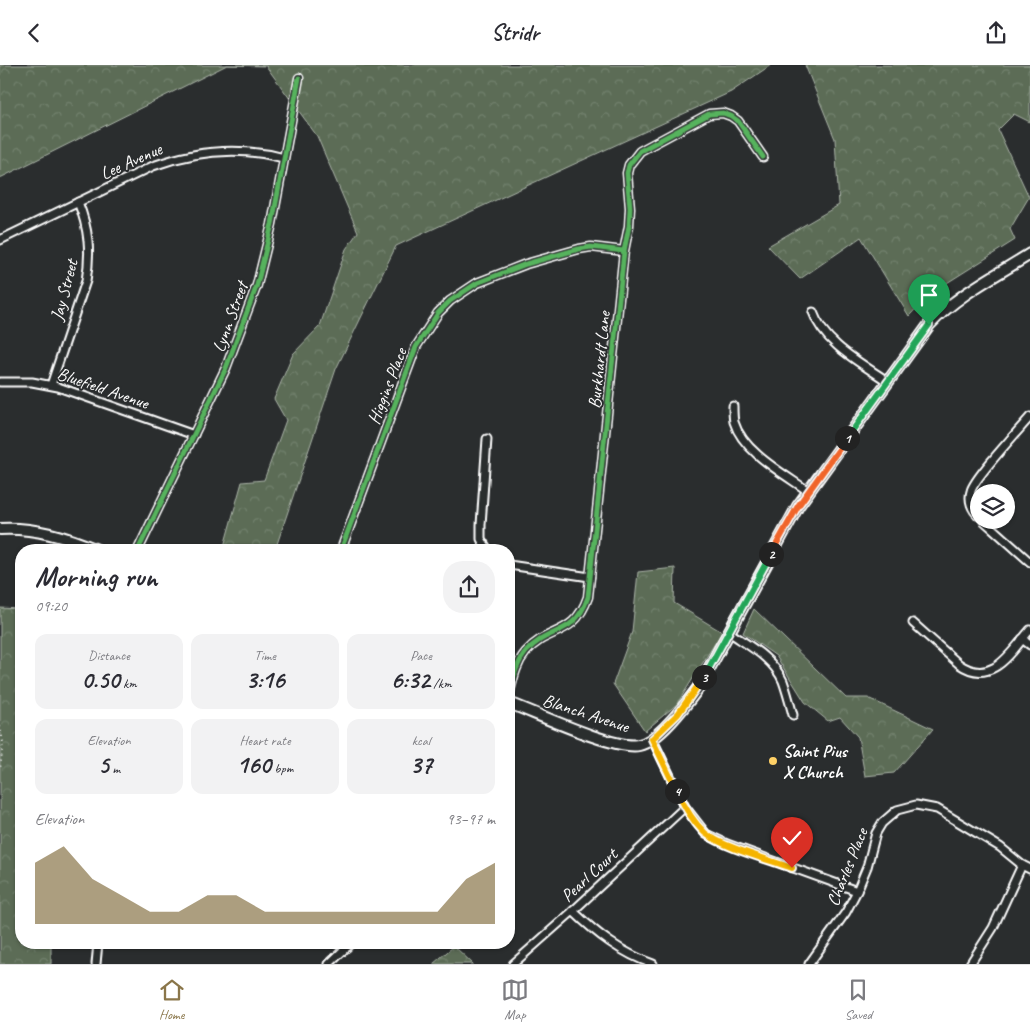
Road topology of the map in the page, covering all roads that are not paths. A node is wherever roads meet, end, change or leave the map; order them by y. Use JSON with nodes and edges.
{"nodes":[{"id":1,"x":299,"y":78,"type":"dead end"},
{"id":2,"x":763,"y":157,"type":"dead end"},
{"id":3,"x":284,"y":158,"type":"junction"},
{"id":4,"x":78,"y":202,"type":"junction"},
{"id":5,"x":0,"y":240,"type":"edge"},
{"id":6,"x":624,"y":251,"type":"junction"},
{"id":7,"x":1030,"y":254,"type":"edge"},
{"id":8,"x":812,"y":313,"type":"dead end"},
{"id":9,"x":887,"y":381,"type":"junction"},
{"id":10,"x":0,"y":382,"type":"edge"},
{"id":11,"x":51,"y":385,"type":"junction"},
{"id":12,"x":733,"y":406,"type":"dead end"},
{"id":13,"x":1030,"y":417,"type":"edge"},
{"id":14,"x":194,"y":435,"type":"junction"},
{"id":15,"x":486,"y":439,"type":"dead end"},
{"id":16,"x":974,"y":484,"type":"edge"},
{"id":17,"x":808,"y":491,"type":"junction"},
{"id":18,"x":0,"y":529,"type":"edge"},
{"id":19,"x":993,"y":529,"type":"edge"},
{"id":20,"x":80,"y":544,"type":"edge"},
{"id":21,"x":141,"y":544,"type":"edge"},
{"id":22,"x":343,"y":544,"type":"edge"},
{"id":23,"x":484,"y":544,"type":"edge"},
{"id":24,"x":1030,"y":561,"type":"edge"},
{"id":25,"x":515,"y":566,"type":"edge"},
{"id":26,"x":590,"y":577,"type":"junction"},
{"id":27,"x":913,"y":623,"type":"dead end"},
{"id":28,"x":1030,"y":630,"type":"edge"},
{"id":29,"x":729,"y":632,"type":"junction"},
{"id":30,"x":1022,"y":639,"type":"junction"},
{"id":31,"x":1030,"y":645,"type":"edge"},
{"id":32,"x":515,"y":670,"type":"edge"},
{"id":33,"x":515,"y":705,"type":"edge"},
{"id":34,"x":794,"y":715,"type":"dead end"},
{"id":35,"x":652,"y":739,"type":"junction"},
{"id":36,"x":684,"y":807,"type":"junction"},
{"id":37,"x":1022,"y":865,"type":"junction"},
{"id":38,"x":1030,"y":869,"type":"edge"},
{"id":39,"x":857,"y":891,"type":"junction"},
{"id":40,"x":572,"y":911,"type":"junction"},
{"id":41,"x":97,"y":949,"type":"edge"},
{"id":42,"x":345,"y":949,"type":"edge"},
{"id":43,"x":96,"y":964,"type":"edge"},
{"id":44,"x":329,"y":964,"type":"edge"},
{"id":45,"x":513,"y":964,"type":"edge"},
{"id":46,"x":653,"y":964,"type":"edge"},
{"id":47,"x":809,"y":964,"type":"edge"},
{"id":48,"x":970,"y":964,"type":"edge"}],
"edges":[{"from":1,"to":3,"type":"street","name":"Lynn Street"},
{"from":2,"to":6,"type":"street","name":"Burkhardt Lane"},
{"from":3,"to":4,"type":"street","name":"Lee Avenue"},
{"from":3,"to":14,"type":"street","name":"Lynn Street"},
{"from":4,"to":5,"type":"street","name":"Lee Avenue"},
{"from":4,"to":11,"type":"street","name":"Jay Street"},
{"from":6,"to":22,"type":"street","name":"Higgins Place"},
{"from":6,"to":26,"type":"street","name":"Burkhardt Lane"},
{"from":7,"to":9,"type":"main road"},
{"from":8,"to":9,"type":"street"},
{"from":9,"to":17,"type":"main road"},
{"from":10,"to":11,"type":"street","name":"Bluefield Avenue"},
{"from":11,"to":14,"type":"street","name":"Bluefield Avenue"},
{"from":12,"to":17,"type":"street"},
{"from":13,"to":16,"type":"street"},
{"from":14,"to":21,"type":"street","name":"Lynn Street"},
{"from":15,"to":23,"type":"street"},
{"from":17,"to":29,"type":"main road"},
{"from":18,"to":20,"type":"main road"},
{"from":19,"to":24,"type":"street"},
{"from":25,"to":26,"type":"street"},
{"from":26,"to":32,"type":"street","name":"Burkhardt Lane"},
{"from":27,"to":30,"type":"street"},
{"from":28,"to":30,"type":"street"},
{"from":29,"to":34,"type":"street"},
{"from":29,"to":35,"type":"main road"},
{"from":30,"to":31,"type":"street"},
{"from":33,"to":35,"type":"main road","name":"Blanch Avenue"},
{"from":35,"to":36,"type":"street"},
{"from":36,"to":39,"type":"street"},
{"from":36,"to":40,"type":"street","name":"Pearl Court"},
{"from":37,"to":38,"type":"street","name":"Charles Place"},
{"from":37,"to":39,"type":"street","name":"Charles Place"},
{"from":37,"to":48,"type":"street"},
{"from":39,"to":47,"type":"street","name":"Charles Place"},
{"from":40,"to":45,"type":"street","name":"Pearl Court"},
{"from":40,"to":46,"type":"street"},
{"from":41,"to":43,"type":"street"},
{"from":42,"to":44,"type":"street"}]}
